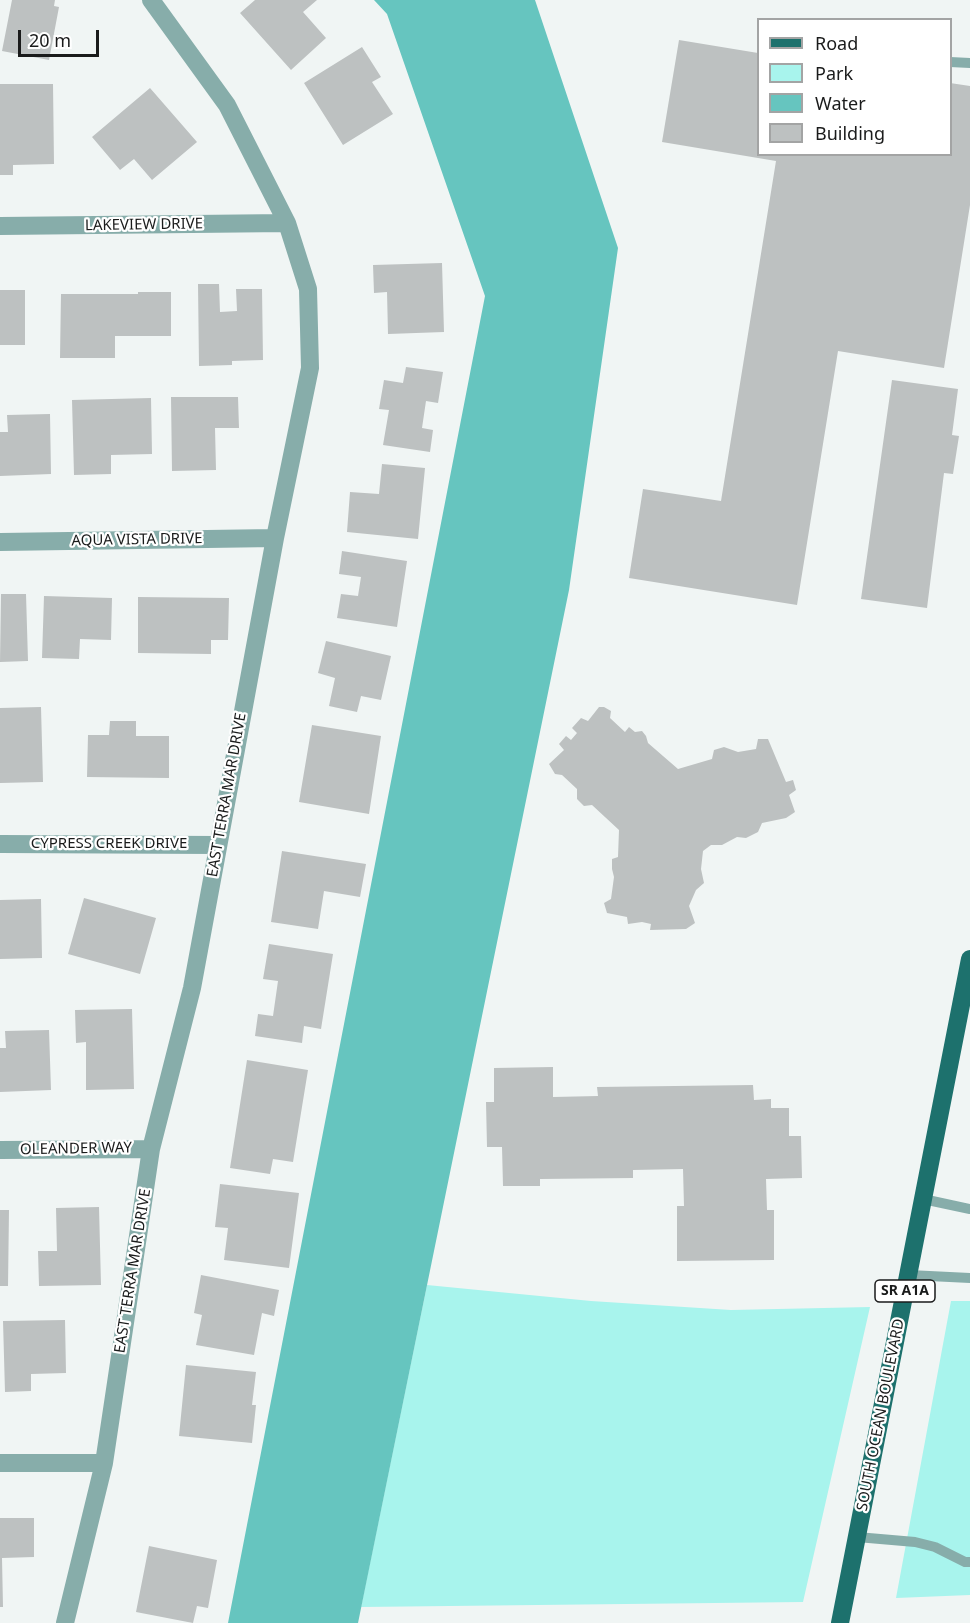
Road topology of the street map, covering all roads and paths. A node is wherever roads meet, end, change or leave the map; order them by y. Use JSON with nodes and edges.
{"nodes":[{"id":1,"x":151,"y":0,"type":"edge"},
{"id":2,"x":952,"y":62,"type":"edge"},
{"id":3,"x":970,"y":63,"type":"edge"},
{"id":4,"x":287,"y":223,"type":"junction"},
{"id":5,"x":0,"y":226,"type":"edge"},
{"id":6,"x":274,"y":538,"type":"junction"},
{"id":7,"x":0,"y":542,"type":"edge"},
{"id":8,"x":0,"y":844,"type":"edge"},
{"id":9,"x":217,"y":845,"type":"junction"},
{"id":10,"x":970,"y":960,"type":"edge"},
{"id":11,"x":151,"y":1149,"type":"junction"},
{"id":12,"x":0,"y":1150,"type":"edge"},
{"id":13,"x":923,"y":1199,"type":"junction"},
{"id":14,"x":970,"y":1209,"type":"edge"},
{"id":15,"x":909,"y":1275,"type":"junction"},
{"id":16,"x":970,"y":1278,"type":"edge"},
{"id":17,"x":0,"y":1463,"type":"edge"},
{"id":18,"x":104,"y":1463,"type":"junction"},
{"id":19,"x":857,"y":1537,"type":"junction"},
{"id":20,"x":970,"y":1562,"type":"edge"},
{"id":21,"x":65,"y":1623,"type":"edge"},
{"id":22,"x":840,"y":1623,"type":"edge"}],
"edges":[{"from":1,"to":4,"type":"street","name":"EAST TERRA MAR DRIVE"},
{"from":2,"to":3,"type":"lane"},
{"from":4,"to":5,"type":"street","name":"LAKEVIEW DRIVE"},
{"from":4,"to":6,"type":"street","name":"EAST TERRA MAR DRIVE"},
{"from":6,"to":7,"type":"street","name":"AQUA VISTA DRIVE"},
{"from":6,"to":9,"type":"street","name":"EAST TERRA MAR DRIVE"},
{"from":8,"to":9,"type":"street","name":"CYPRESS CREEK DRIVE"},
{"from":9,"to":11,"type":"street","name":"EAST TERRA MAR DRIVE"},
{"from":10,"to":13,"type":"main road","name":"SOUTH OCEAN BOULEVARD","number":"SR A1A"},
{"from":11,"to":12,"type":"street","name":"OLEANDER WAY"},
{"from":11,"to":18,"type":"street","name":"EAST TERRA MAR DRIVE"},
{"from":13,"to":14,"type":"lane"},
{"from":13,"to":15,"type":"main road","name":"SOUTH OCEAN BOULEVARD","number":"SR A1A"},
{"from":15,"to":16,"type":"lane"},
{"from":15,"to":19,"type":"main road","name":"SOUTH OCEAN BOULEVARD","number":"SR A1A"},
{"from":17,"to":18,"type":"street"},
{"from":18,"to":21,"type":"street","name":"EAST TERRA MAR DRIVE"},
{"from":19,"to":20,"type":"lane"},
{"from":19,"to":22,"type":"main road","name":"SOUTH OCEAN BOULEVARD","number":"SR A1A"}]}
